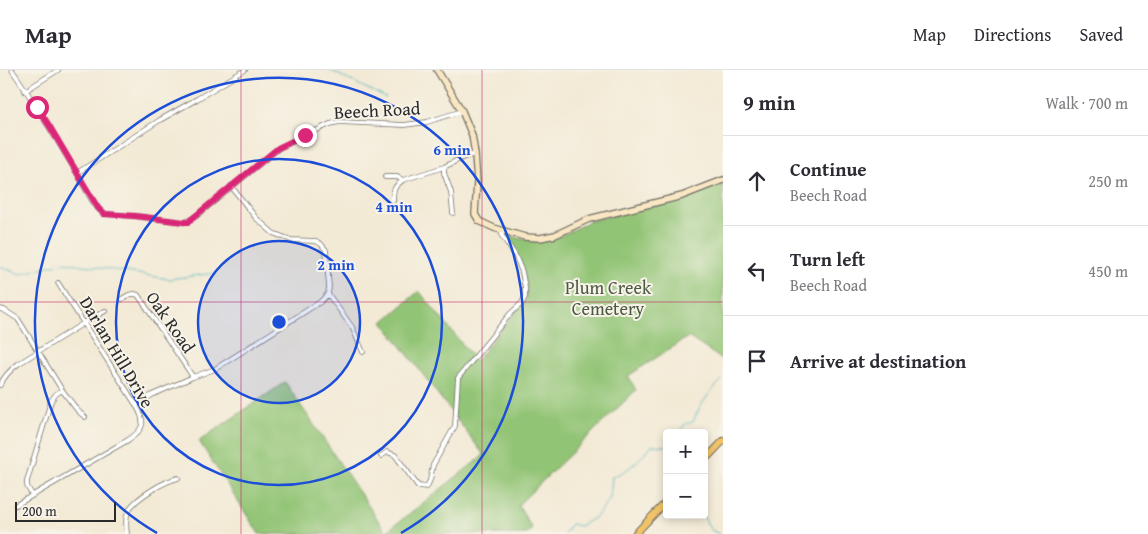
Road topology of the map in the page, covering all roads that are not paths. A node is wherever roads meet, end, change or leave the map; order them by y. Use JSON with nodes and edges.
{"nodes":[{"id":1,"x":12,"y":70,"type":"edge"},
{"id":2,"x":58,"y":70,"type":"edge"},
{"id":3,"x":244,"y":70,"type":"edge"},
{"id":4,"x":437,"y":70,"type":"edge"},
{"id":5,"x":25,"y":90,"type":"junction"},
{"id":6,"x":462,"y":111,"type":"junction"},
{"id":7,"x":476,"y":154,"type":"junction"},
{"id":8,"x":444,"y":167,"type":"junction"},
{"id":9,"x":77,"y":173,"type":"junction"},
{"id":10,"x":385,"y":177,"type":"dead end"},
{"id":11,"x":403,"y":180,"type":"junction"},
{"id":12,"x":723,"y":180,"type":"edge"},
{"id":13,"x":232,"y":186,"type":"junction"},
{"id":14,"x":393,"y":201,"type":"dead end"},
{"id":15,"x":453,"y":213,"type":"dead end"},
{"id":16,"x":502,"y":230,"type":"junction"},
{"id":17,"x":58,"y":283,"type":"dead end"},
{"id":18,"x":328,"y":294,"type":"junction"},
{"id":19,"x":122,"y":299,"type":"dead end"},
{"id":20,"x":0,"y":309,"type":"edge"},
{"id":21,"x":105,"y":311,"type":"dead end"},
{"id":22,"x":84,"y":323,"type":"junction"},
{"id":23,"x":39,"y":352,"type":"junction"},
{"id":24,"x":364,"y":352,"type":"dead end"},
{"id":25,"x":193,"y":377,"type":"junction"},
{"id":26,"x":0,"y":385,"type":"edge"},
{"id":27,"x":62,"y":390,"type":"junction"},
{"id":28,"x":136,"y":405,"type":"junction"},
{"id":29,"x":85,"y":417,"type":"dead end"},
{"id":30,"x":723,"y":441,"type":"edge"},
{"id":31,"x":381,"y":456,"type":"dead end"},
{"id":32,"x":708,"y":457,"type":"edge"},
{"id":33,"x":178,"y":478,"type":"dead end"},
{"id":34,"x":32,"y":495,"type":"junction"},
{"id":35,"x":16,"y":505,"type":"dead end"},
{"id":36,"x":663,"y":505,"type":"edge"},
{"id":37,"x":127,"y":534,"type":"edge"},
{"id":38,"x":635,"y":534,"type":"edge"}],
"edges":[{"from":1,"to":5,"type":"street","name":"Beech Road"},
{"from":2,"to":5,"type":"street"},
{"from":3,"to":9,"type":"street"},
{"from":4,"to":6,"type":"street"},
{"from":5,"to":9,"type":"street","name":"Beech Road"},
{"from":6,"to":7,"type":"street"},
{"from":6,"to":13,"type":"street","name":"Beech Road"},
{"from":7,"to":8,"type":"street"},
{"from":7,"to":16,"type":"street"},
{"from":8,"to":11,"type":"street"},
{"from":8,"to":15,"type":"street"},
{"from":9,"to":13,"type":"street","name":"Beech Road"},
{"from":10,"to":11,"type":"street"},
{"from":11,"to":14,"type":"street"},
{"from":12,"to":16,"type":"street"},
{"from":13,"to":18,"type":"street"},
{"from":16,"to":31,"type":"street"},
{"from":17,"to":22,"type":"street","name":"Darlan Hill Drive"},
{"from":18,"to":24,"type":"street"},
{"from":18,"to":25,"type":"street"},
{"from":19,"to":25,"type":"street","name":"Oak Road"},
{"from":20,"to":23,"type":"street"},
{"from":21,"to":22,"type":"street"},
{"from":22,"to":23,"type":"street"},
{"from":22,"to":28,"type":"street","name":"Darlan Hill Drive"},
{"from":23,"to":26,"type":"street"},
{"from":23,"to":27,"type":"street"},
{"from":25,"to":28,"type":"street"},
{"from":27,"to":29,"type":"street"},
{"from":27,"to":34,"type":"street"},
{"from":28,"to":34,"type":"street","name":"Darlan Hill Drive"},
{"from":30,"to":32,"type":"main road"},
{"from":33,"to":37,"type":"street"},
{"from":34,"to":35,"type":"street","name":"Darlan Hill Drive"},
{"from":36,"to":38,"type":"main road"}]}
